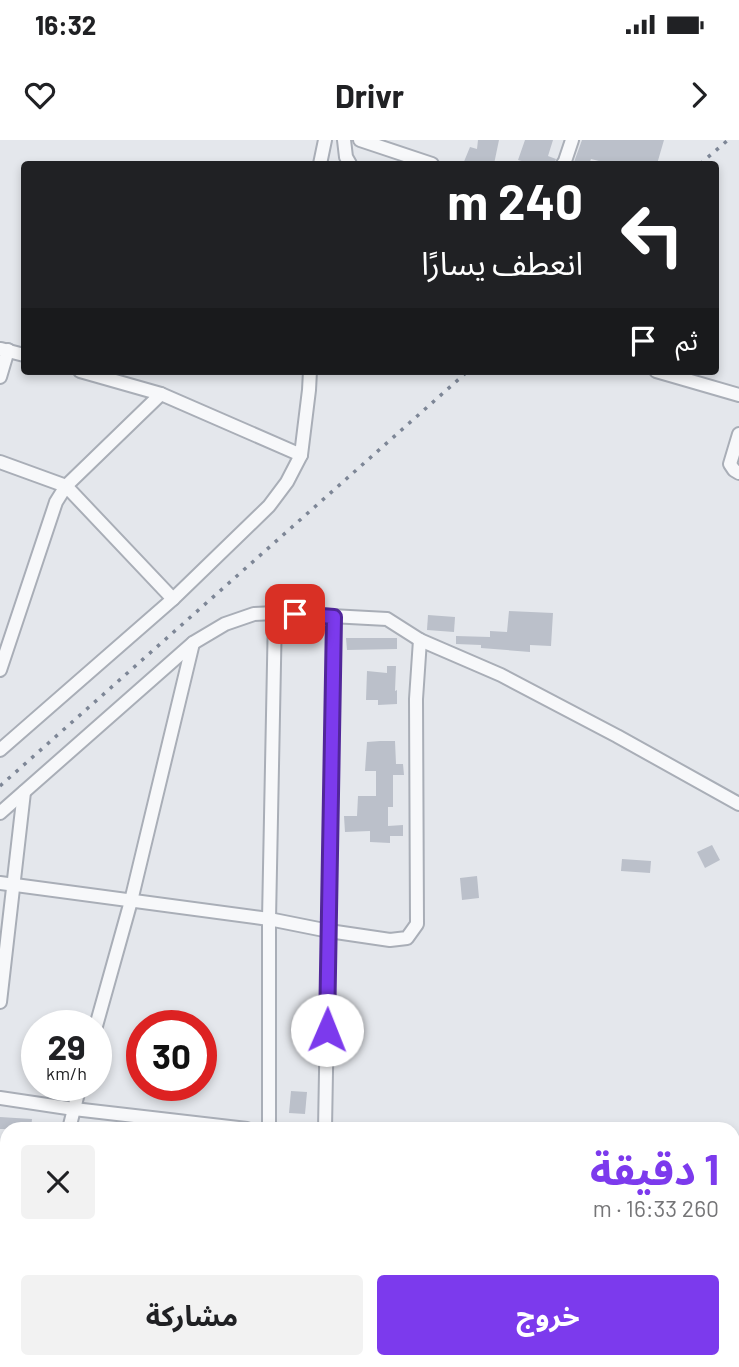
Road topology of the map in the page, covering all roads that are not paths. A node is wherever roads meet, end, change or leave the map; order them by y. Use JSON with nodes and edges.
{"nodes":[{"id":1,"x":344,"y":140,"type":"edge"},
{"id":2,"x":360,"y":140,"type":"edge"},
{"id":3,"x":572,"y":140,"type":"edge"},
{"id":4,"x":327,"y":141,"type":"edge"},
{"id":5,"x":321,"y":161,"type":"edge"},
{"id":6,"x":348,"y":161,"type":"edge"},
{"id":7,"x":423,"y":161,"type":"edge"},
{"id":8,"x":564,"y":161,"type":"edge"},
{"id":9,"x":4,"y":349,"type":"edge"},
{"id":10,"x":21,"y":354,"type":"edge"},
{"id":11,"x":94,"y":375,"type":"edge"},
{"id":12,"x":310,"y":375,"type":"edge"},
{"id":13,"x":669,"y":375,"type":"edge"},
{"id":14,"x":0,"y":377,"type":"edge"},
{"id":15,"x":161,"y":394,"type":"junction"},
{"id":16,"x":739,"y":396,"type":"edge"},
{"id":17,"x":739,"y":434,"type":"edge"},
{"id":18,"x":301,"y":455,"type":"junction"},
{"id":19,"x":0,"y":462,"type":"edge"},
{"id":20,"x":739,"y":473,"type":"edge"},
{"id":21,"x":66,"y":486,"type":"junction"},
{"id":22,"x":173,"y":598,"type":"junction"},
{"id":23,"x":275,"y":613,"type":"junction"},
{"id":24,"x":334,"y":617,"type":"junction"},
{"id":25,"x":419,"y":640,"type":"junction"},
{"id":26,"x":193,"y":643,"type":"junction"},
{"id":27,"x":0,"y":670,"type":"edge"},
{"id":28,"x":0,"y":750,"type":"edge"},
{"id":29,"x":24,"y":792,"type":"junction"},
{"id":30,"x":739,"y":804,"type":"edge"},
{"id":31,"x":0,"y":813,"type":"edge"},
{"id":32,"x":6,"y":885,"type":"edge"},
{"id":33,"x":131,"y":901,"type":"junction"},
{"id":34,"x":269,"y":919,"type":"junction"},
{"id":35,"x":329,"y":931,"type":"junction"},
{"id":36,"x":0,"y":1002,"type":"edge"},
{"id":37,"x":100,"y":1010,"type":"edge"},
{"id":38,"x":0,"y":1098,"type":"edge"},
{"id":39,"x":76,"y":1101,"type":"edge"},
{"id":40,"x":74,"y":1109,"type":"junction"},
{"id":41,"x":129,"y":1115,"type":"junction"},
{"id":42,"x":71,"y":1122,"type":"edge"},
{"id":43,"x":128,"y":1122,"type":"edge"},
{"id":44,"x":188,"y":1122,"type":"edge"},
{"id":45,"x":269,"y":1122,"type":"edge"},
{"id":46,"x":325,"y":1122,"type":"edge"}],
"edges":[{"from":1,"to":6,"type":"street"},
{"from":2,"to":7,"type":"street"},
{"from":3,"to":8,"type":"street"},
{"from":4,"to":5,"type":"street"},
{"from":9,"to":10,"type":"street"},
{"from":9,"to":14,"type":"street"},
{"from":11,"to":15,"type":"street"},
{"from":12,"to":18,"type":"street"},
{"from":13,"to":16,"type":"street"},
{"from":15,"to":18,"type":"street"},
{"from":15,"to":21,"type":"street"},
{"from":17,"to":20,"type":"street"},
{"from":18,"to":22,"type":"street"},
{"from":19,"to":21,"type":"street"},
{"from":21,"to":22,"type":"street"},
{"from":21,"to":27,"type":"street"},
{"from":22,"to":28,"type":"street"},
{"from":23,"to":24,"type":"street"},
{"from":23,"to":26,"type":"street"},
{"from":23,"to":34,"type":"street"},
{"from":24,"to":25,"type":"street"},
{"from":24,"to":35,"type":"street"},
{"from":25,"to":30,"type":"street"},
{"from":25,"to":35,"type":"street"},
{"from":26,"to":29,"type":"street"},
{"from":26,"to":33,"type":"street"},
{"from":29,"to":31,"type":"street"},
{"from":29,"to":32,"type":"street"},
{"from":32,"to":33,"type":"street"},
{"from":32,"to":36,"type":"street"},
{"from":33,"to":34,"type":"street"},
{"from":33,"to":37,"type":"street"},
{"from":34,"to":35,"type":"street"},
{"from":34,"to":45,"type":"street"},
{"from":35,"to":46,"type":"street"},
{"from":38,"to":40,"type":"street"},
{"from":39,"to":40,"type":"street"},
{"from":40,"to":41,"type":"street"},
{"from":40,"to":42,"type":"street"},
{"from":41,"to":43,"type":"street"},
{"from":41,"to":44,"type":"street"}]}
